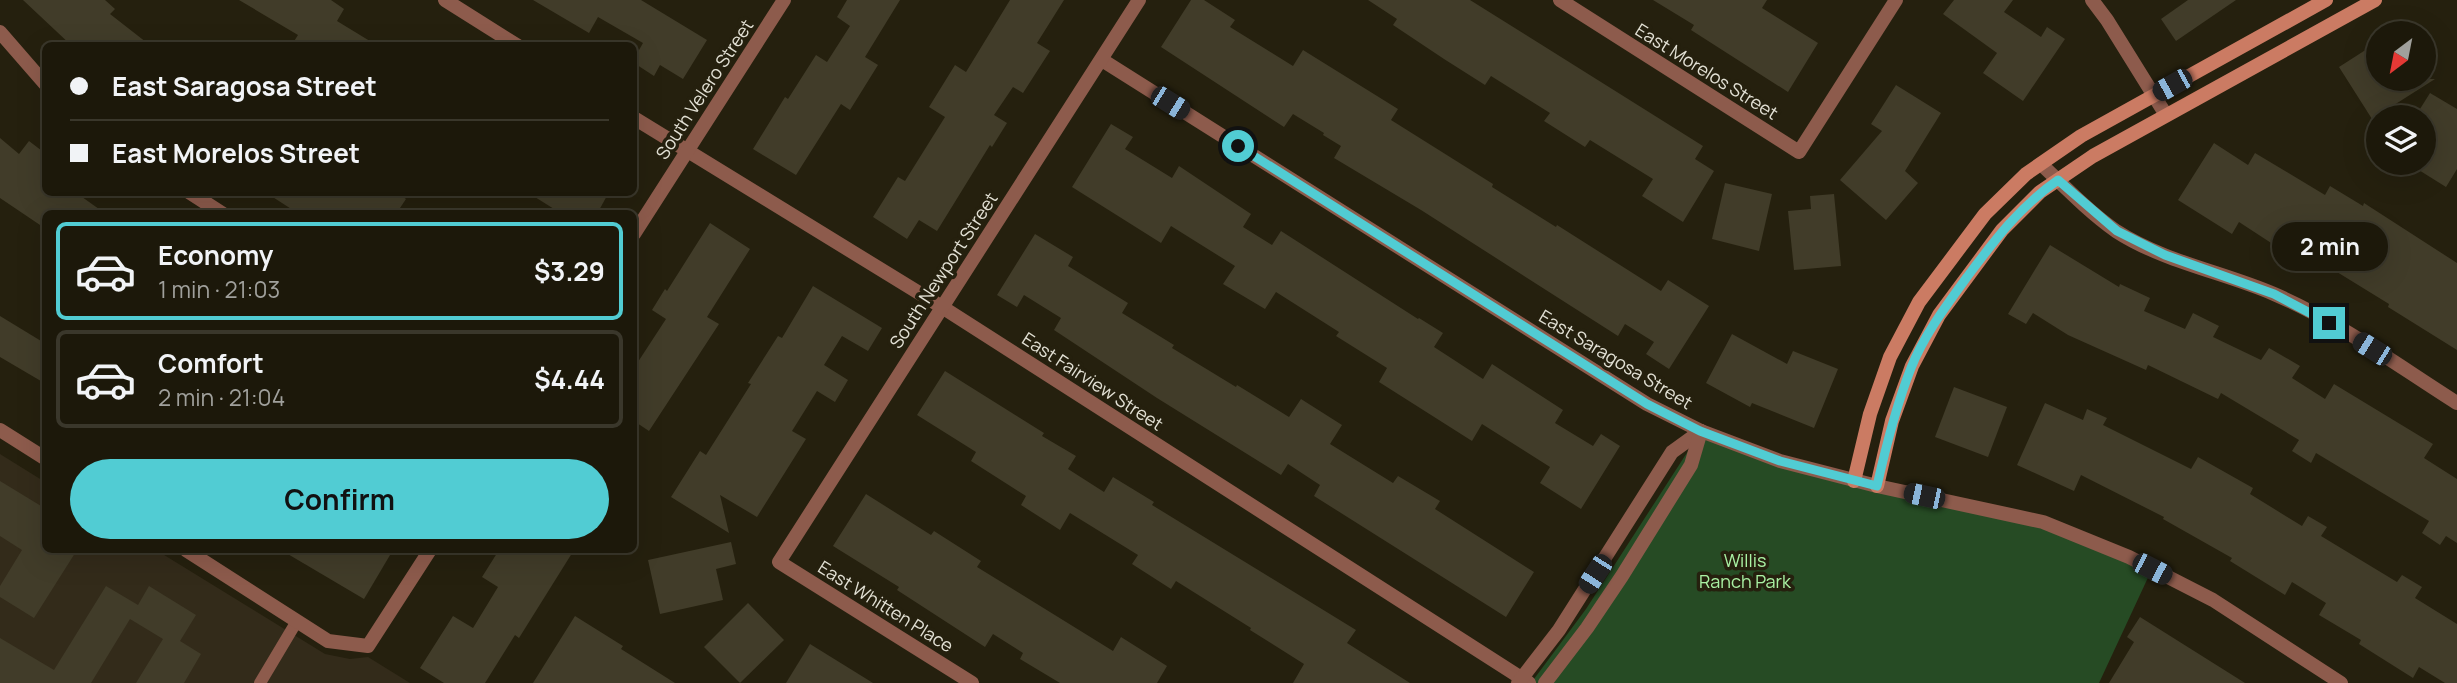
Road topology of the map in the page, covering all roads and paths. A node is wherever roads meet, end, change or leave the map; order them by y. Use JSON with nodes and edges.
{"nodes":[{"id":1,"x":445,"y":0,"type":"edge"},
{"id":2,"x":784,"y":0,"type":"edge"},
{"id":3,"x":1139,"y":0,"type":"edge"},
{"id":4,"x":1560,"y":0,"type":"edge"},
{"id":5,"x":1896,"y":0,"type":"edge"},
{"id":6,"x":2092,"y":0,"type":"edge"},
{"id":7,"x":2326,"y":0,"type":"edge"},
{"id":8,"x":2375,"y":0,"type":"edge"},
{"id":9,"x":0,"y":33,"type":"edge"},
{"id":10,"x":512,"y":42,"type":"edge"},
{"id":11,"x":1102,"y":60,"type":"junction"},
{"id":12,"x":42,"y":80,"type":"edge"},
{"id":13,"x":2154,"y":94,"type":"junction"},
{"id":14,"x":2166,"y":115,"type":"junction"},
{"id":15,"x":637,"y":120,"type":"edge"},
{"id":16,"x":687,"y":151,"type":"junction"},
{"id":17,"x":2040,"y":164,"type":"junction"},
{"id":18,"x":2058,"y":180,"type":"junction"},
{"id":19,"x":195,"y":196,"type":"edge"},
{"id":20,"x":217,"y":210,"type":"edge"},
{"id":21,"x":637,"y":229,"type":"edge"},
{"id":22,"x":942,"y":307,"type":"junction"},
{"id":23,"x":2457,"y":402,"type":"edge"},
{"id":24,"x":0,"y":430,"type":"edge"},
{"id":25,"x":1700,"y":431,"type":"junction"},
{"id":26,"x":42,"y":456,"type":"edge"},
{"id":27,"x":1854,"y":481,"type":"junction"},
{"id":28,"x":1877,"y":486,"type":"junction"},
{"id":29,"x":191,"y":553,"type":"edge"},
{"id":30,"x":428,"y":553,"type":"edge"},
{"id":31,"x":779,"y":562,"type":"joint"},
{"id":32,"x":297,"y":621,"type":"junction"},
{"id":33,"x":1522,"y":682,"type":"edge"},
{"id":34,"x":260,"y":683,"type":"edge"},
{"id":35,"x":972,"y":683,"type":"edge"},
{"id":36,"x":1545,"y":683,"type":"edge"},
{"id":37,"x":2341,"y":683,"type":"edge"}],
"edges":[{"from":1,"to":10,"type":"street"},
{"from":2,"to":16,"type":"street","name":"South Velero Street"},
{"from":3,"to":11,"type":"street","name":"South Newport Street"},
{"from":4,"to":5,"type":"street","name":"East Morelos Street"},
{"from":6,"to":13,"type":"street"},
{"from":7,"to":13,"type":"street"},
{"from":8,"to":14,"type":"street"},
{"from":9,"to":12,"type":"street"},
{"from":11,"to":22,"type":"street","name":"South Newport Street"},
{"from":11,"to":25,"type":"street","name":"East Saragosa Street"},
{"from":13,"to":14,"type":"street"},
{"from":13,"to":17,"type":"street"},
{"from":14,"to":18,"type":"street"},
{"from":15,"to":16,"type":"street","name":"East Fairview Street"},
{"from":16,"to":21,"type":"street","name":"South Velero Street"},
{"from":16,"to":22,"type":"street","name":"East Fairview Street"},
{"from":17,"to":18,"type":"street"},
{"from":17,"to":27,"type":"street"},
{"from":18,"to":23,"type":"street"},
{"from":18,"to":28,"type":"street"},
{"from":19,"to":20,"type":"street"},
{"from":22,"to":31,"type":"street","name":"South Newport Street"},
{"from":22,"to":33,"type":"street","name":"East Fairview Street"},
{"from":24,"to":26,"type":"street"},
{"from":25,"to":27,"type":"street","name":"East Saragosa Street"},
{"from":25,"to":33,"type":"street"},
{"from":25,"to":36,"type":"street"},
{"from":27,"to":28,"type":"street","name":"East Saragosa Street"},
{"from":28,"to":37,"type":"street","name":"East Saragosa Street"},
{"from":29,"to":32,"type":"street"},
{"from":30,"to":32,"type":"street"},
{"from":31,"to":35,"type":"street","name":"East Whitten Place"},
{"from":32,"to":34,"type":"lane"}]}
